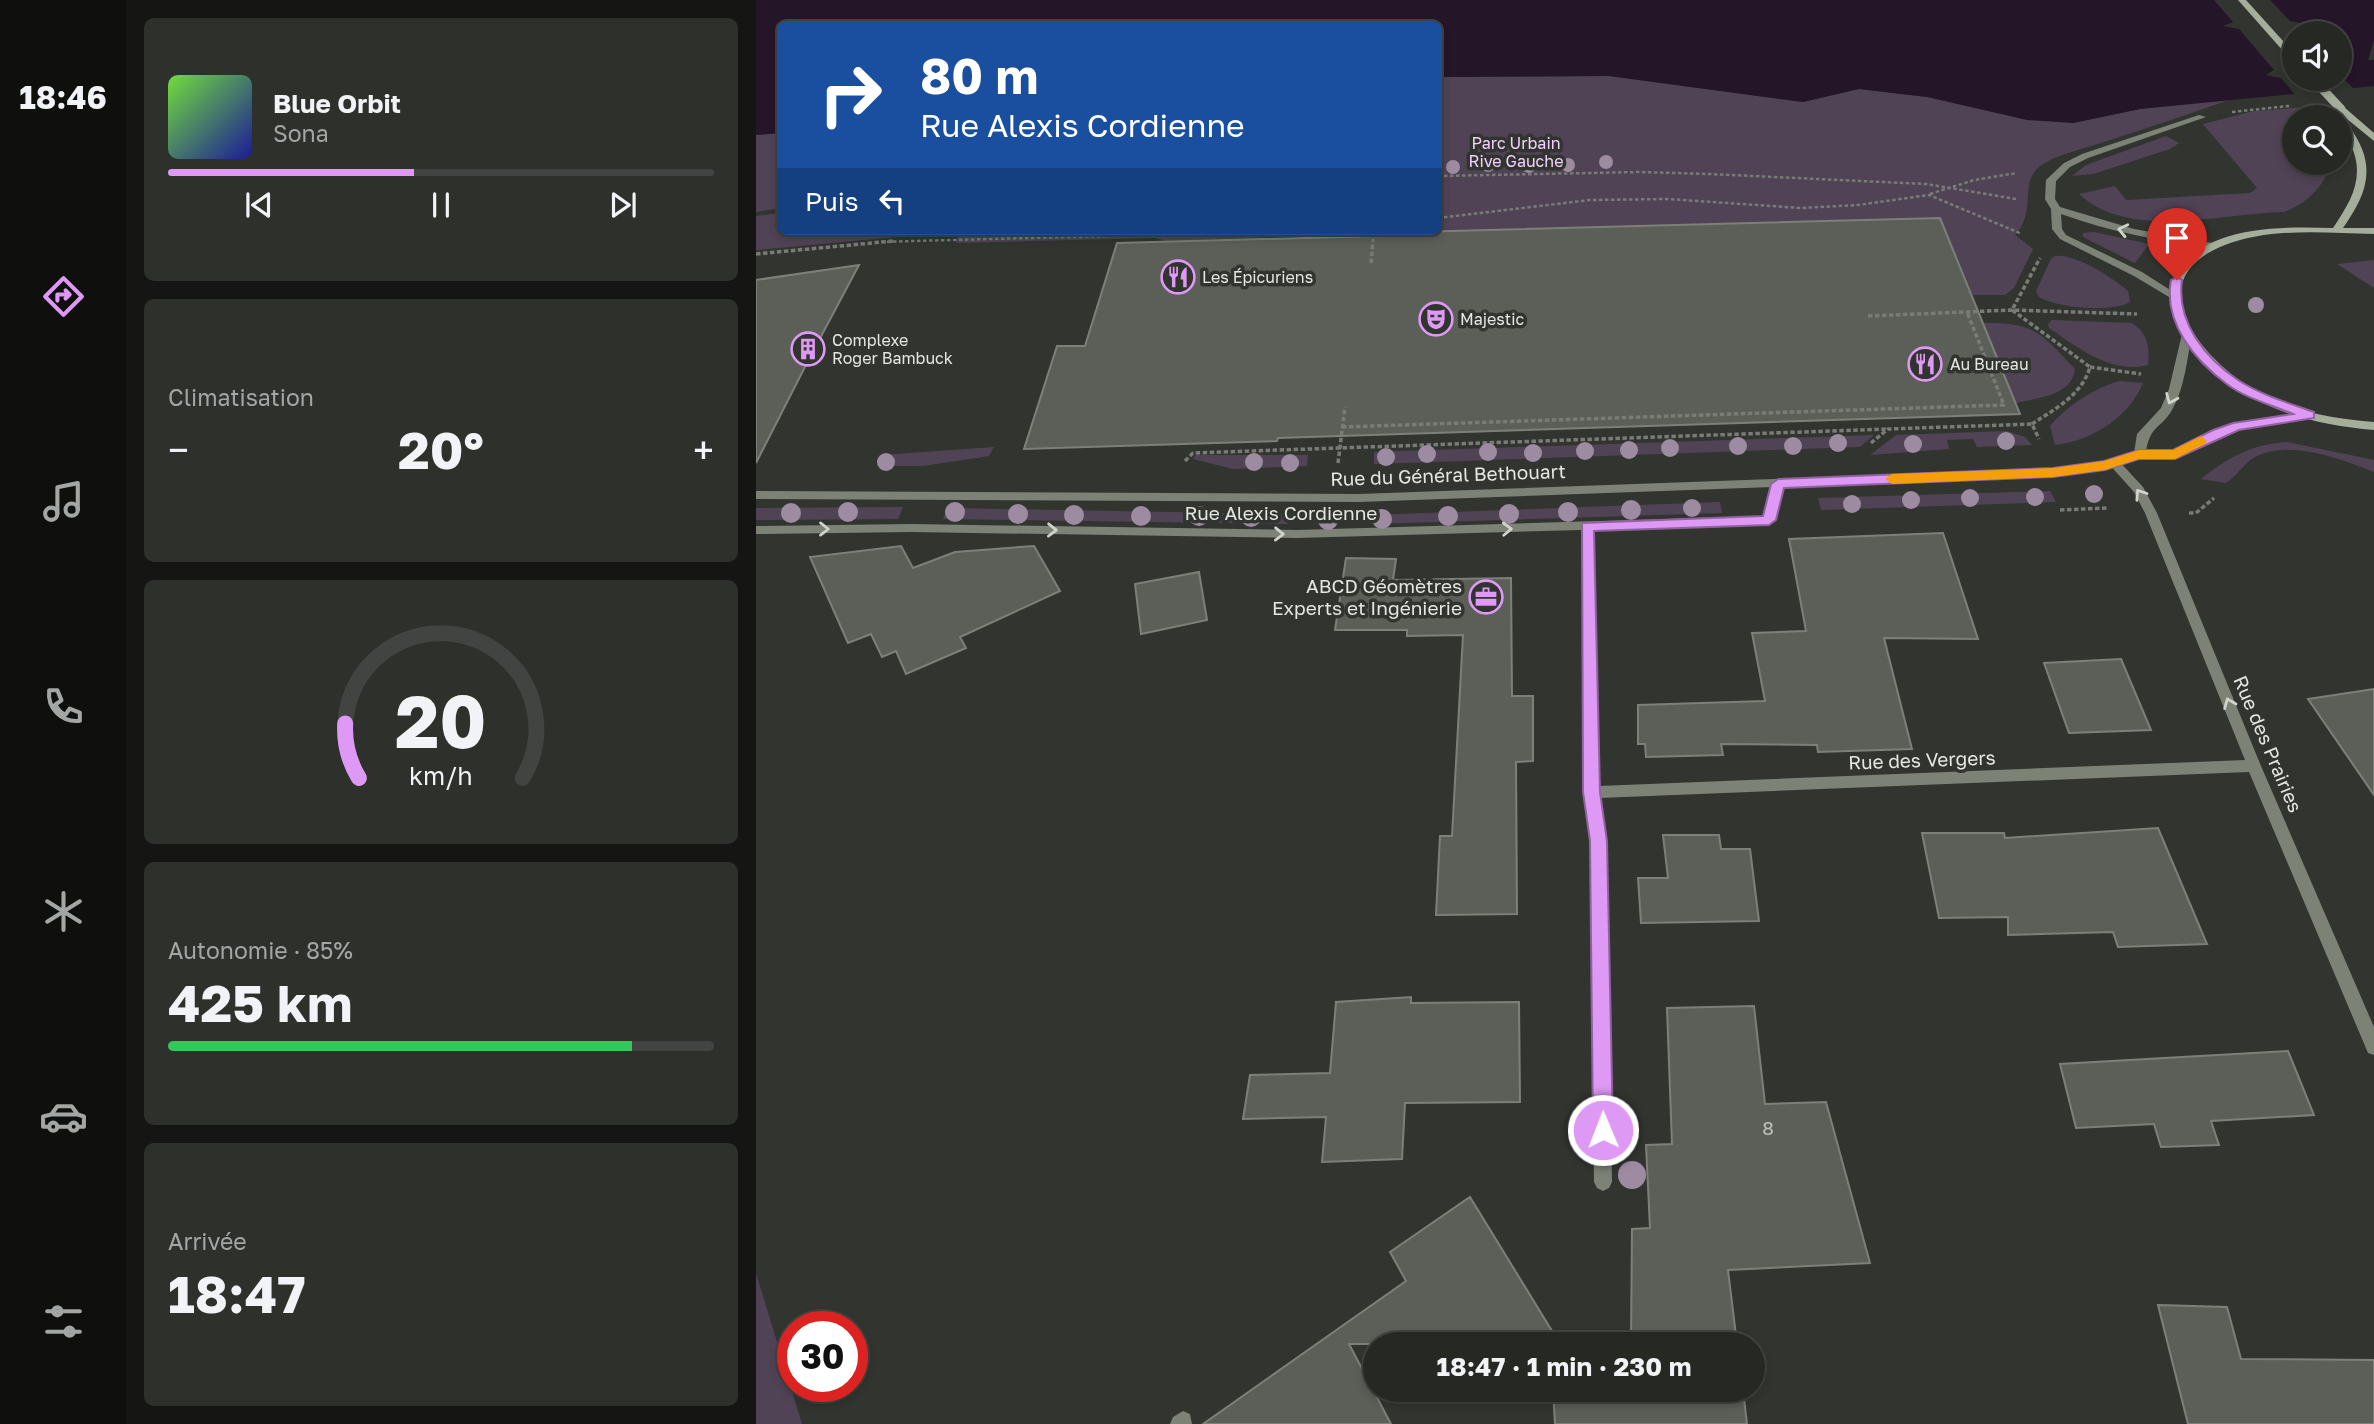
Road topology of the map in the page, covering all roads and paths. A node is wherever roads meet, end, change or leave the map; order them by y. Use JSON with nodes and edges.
{"nodes":[{"id":1,"x":2242,"y":0,"type":"edge"},
{"id":2,"x":2282,"y":45,"type":"edge"},
{"id":3,"x":2324,"y":91,"type":"edge"},
{"id":4,"x":2337,"y":105,"type":"edge"},
{"id":5,"x":2202,"y":117,"type":"dead end"},
{"id":6,"x":2352,"y":119,"type":"edge"},
{"id":7,"x":2352,"y":137,"type":"edge"},
{"id":8,"x":2374,"y":138,"type":"edge"},
{"id":9,"x":2056,"y":173,"type":"junction"},
{"id":10,"x":1442,"y":177,"type":"edge"},
{"id":11,"x":1949,"y":188,"type":"junction"},
{"id":12,"x":1929,"y":195,"type":"junction"},
{"id":13,"x":2024,"y":200,"type":"dead end"},
{"id":14,"x":2056,"y":209,"type":"junction"},
{"id":15,"x":1442,"y":217,"type":"edge"},
{"id":16,"x":2336,"y":231,"type":"junction"},
{"id":17,"x":2374,"y":231,"type":"edge"},
{"id":18,"x":2025,"y":234,"type":"dead end"},
{"id":19,"x":939,"y":235,"type":"edge"},
{"id":20,"x":1113,"y":235,"type":"edge"},
{"id":21,"x":1374,"y":235,"type":"edge"},
{"id":22,"x":937,"y":239,"type":"junction"},
{"id":23,"x":2214,"y":246,"type":"junction"},
{"id":24,"x":756,"y":254,"type":"edge"},
{"id":25,"x":2042,"y":256,"type":"dead end"},
{"id":26,"x":1371,"y":263,"type":"dead end"},
{"id":27,"x":2174,"y":297,"type":"junction"},
{"id":28,"x":2012,"y":310,"type":"junction"},
{"id":29,"x":1967,"y":312,"type":"junction"},
{"id":30,"x":2141,"y":314,"type":"dead end"},
{"id":31,"x":1868,"y":316,"type":"dead end"},
{"id":32,"x":2187,"y":334,"type":"junction"},
{"id":33,"x":2090,"y":367,"type":"junction"},
{"id":34,"x":2142,"y":374,"type":"dead end"},
{"id":35,"x":1345,"y":407,"type":"dead end"},
{"id":36,"x":2310,"y":415,"type":"junction"},
{"id":37,"x":2032,"y":424,"type":"junction"},
{"id":38,"x":2374,"y":426,"type":"edge"},
{"id":39,"x":1342,"y":427,"type":"junction"},
{"id":40,"x":1888,"y":429,"type":"junction"},
{"id":41,"x":2040,"y":443,"type":"dead end"},
{"id":42,"x":1340,"y":449,"type":"junction"},
{"id":43,"x":1862,"y":451,"type":"dead end"},
{"id":44,"x":2139,"y":455,"type":"junction"},
{"id":45,"x":1185,"y":461,"type":"dead end"},
{"id":46,"x":2114,"y":463,"type":"junction"},
{"id":47,"x":1337,"y":474,"type":"dead end"},
{"id":48,"x":1778,"y":484,"type":"junction"},
{"id":49,"x":756,"y":495,"type":"edge"},
{"id":50,"x":1587,"y":527,"type":"junction"},
{"id":51,"x":756,"y":530,"type":"edge"},
{"id":52,"x":2254,"y":766,"type":"junction"},
{"id":53,"x":1591,"y":792,"type":"junction"},
{"id":54,"x":2374,"y":1047,"type":"edge"},
{"id":55,"x":1603,"y":1182,"type":"dead end"}],
"edges":[{"from":1,"to":2,"type":"main road"},
{"from":3,"to":4,"type":"main road","bridge":true},
{"from":5,"to":9,"type":"street"},
{"from":6,"to":8,"type":"main road"},
{"from":7,"to":16,"type":"main road"},
{"from":9,"to":11,"type":"path"},
{"from":9,"to":14,"type":"street"},
{"from":10,"to":11,"type":"path"},
{"from":11,"to":12,"type":"path"},
{"from":11,"to":13,"type":"path"},
{"from":12,"to":15,"type":"path"},
{"from":12,"to":18,"type":"path"},
{"from":23,"to":14,"type":"street","one_way":true},
{"from":14,"to":27,"type":"street"},
{"from":16,"to":17,"type":"main road"},
{"from":16,"to":23,"type":"main road"},
{"from":19,"to":22,"type":"path"},
{"from":20,"to":22,"type":"path"},
{"from":21,"to":26,"type":"path"},
{"from":22,"to":24,"type":"path"},
{"from":23,"to":27,"type":"main road"},
{"from":25,"to":28,"type":"path"},
{"from":27,"to":32,"type":"main road"},
{"from":28,"to":29,"type":"path"},
{"from":28,"to":30,"type":"path"},
{"from":28,"to":33,"type":"path"},
{"from":29,"to":31,"type":"path"},
{"from":29,"to":39,"type":"path"},
{"from":32,"to":36,"type":"main road"},
{"from":32,"to":44,"type":"street","one_way":true},
{"from":33,"to":34,"type":"path"},
{"from":33,"to":37,"type":"path"},
{"from":35,"to":39,"type":"path"},
{"from":36,"to":38,"type":"main road"},
{"from":36,"to":44,"type":"street","name":"Rue du Général Bethouart"},
{"from":37,"to":40,"type":"path"},
{"from":37,"to":41,"type":"path"},
{"from":39,"to":42,"type":"path"},
{"from":40,"to":42,"type":"path"},
{"from":40,"to":43,"type":"path"},
{"from":42,"to":45,"type":"path"},
{"from":42,"to":47,"type":"path"},
{"from":44,"to":46,"type":"street","name":"Rue du Général Bethouart"},
{"from":46,"to":48,"type":"street","name":"Rue du Général Bethouart"},
{"from":52,"to":46,"type":"street","name":"Rue des Prairies","one_way":true},
{"from":48,"to":49,"type":"street","name":"Rue du Général Bethouart"},
{"from":48,"to":50,"type":"street","name":"Rue Alexis Cordienne"},
{"from":51,"to":50,"type":"street","name":"Rue Alexis Cordienne","one_way":true},
{"from":50,"to":53,"type":"street"},
{"from":52,"to":53,"type":"street","name":"Rue des Vergers"},
{"from":52,"to":54,"type":"street","name":"Rue des Prairies"},
{"from":53,"to":55,"type":"street"}]}
